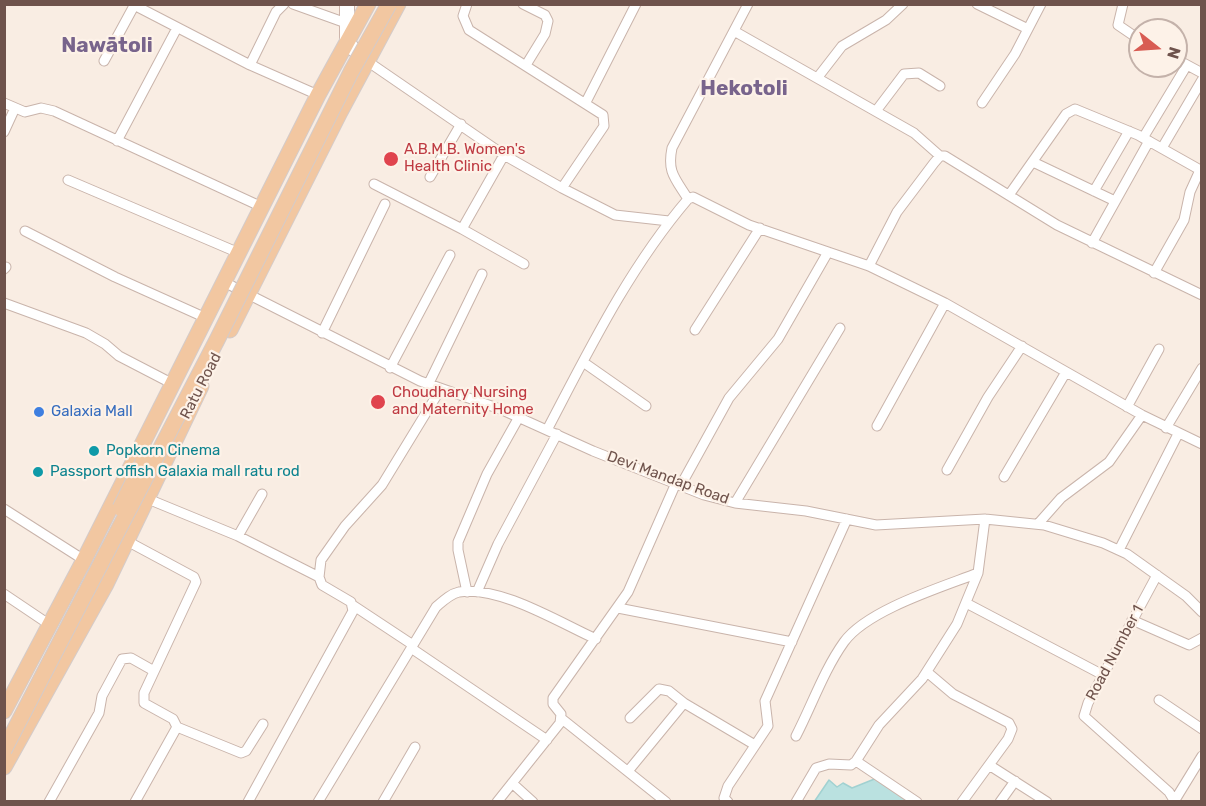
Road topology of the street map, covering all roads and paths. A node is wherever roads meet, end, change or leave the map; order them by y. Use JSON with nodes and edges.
{"nodes":[{"id":1,"x":284,"y":4,"type":"edge"},
{"id":2,"x":293,"y":4,"type":"edge"},
{"id":3,"x":347,"y":4,"type":"edge"},
{"id":4,"x":368,"y":4,"type":"edge"},
{"id":5,"x":378,"y":4,"type":"edge"},
{"id":6,"x":389,"y":4,"type":"edge"},
{"id":7,"x":398,"y":4,"type":"edge"},
{"id":8,"x":467,"y":4,"type":"edge"},
{"id":9,"x":523,"y":4,"type":"edge"},
{"id":10,"x":636,"y":4,"type":"edge"},
{"id":11,"x":748,"y":4,"type":"edge"},
{"id":12,"x":903,"y":4,"type":"edge"},
{"id":13,"x":977,"y":4,"type":"edge"},
{"id":14,"x":1041,"y":4,"type":"edge"},
{"id":15,"x":1123,"y":4,"type":"edge"},
{"id":16,"x":134,"y":5,"type":"edge"},
{"id":17,"x":346,"y":22,"type":"junction"},
{"id":18,"x":177,"y":28,"type":"junction"},
{"id":19,"x":1028,"y":29,"type":"junction"},
{"id":20,"x":734,"y":31,"type":"junction"},
{"id":21,"x":1128,"y":32,"type":"edge"},
{"id":22,"x":347,"y":43,"type":"junction"},
{"id":23,"x":104,"y":61,"type":"dead end"},
{"id":24,"x":367,"y":61,"type":"junction"},
{"id":25,"x":250,"y":65,"type":"junction"},
{"id":26,"x":526,"y":65,"type":"junction"},
{"id":27,"x":1188,"y":66,"type":"edge"},
{"id":28,"x":1202,"y":73,"type":"edge"},
{"id":29,"x":818,"y":76,"type":"junction"},
{"id":30,"x":1180,"y":78,"type":"edge"},
{"id":31,"x":1202,"y":80,"type":"edge"},
{"id":32,"x":940,"y":86,"type":"dead end"},
{"id":33,"x":318,"y":95,"type":"junction"},
{"id":34,"x":586,"y":102,"type":"junction"},
{"id":35,"x":4,"y":103,"type":"edge"},
{"id":36,"x":982,"y":103,"type":"dead end"},
{"id":37,"x":15,"y":108,"type":"junction"},
{"id":38,"x":876,"y":111,"type":"junction"},
{"id":39,"x":460,"y":124,"type":"junction"},
{"id":40,"x":1129,"y":131,"type":"junction"},
{"id":41,"x":4,"y":132,"type":"edge"},
{"id":42,"x":1146,"y":140,"type":"junction"},
{"id":43,"x":117,"y":141,"type":"junction"},
{"id":44,"x":1162,"y":148,"type":"junction"},
{"id":45,"x":504,"y":155,"type":"junction"},
{"id":46,"x":940,"y":156,"type":"junction"},
{"id":47,"x":1033,"y":162,"type":"junction"},
{"id":48,"x":1201,"y":170,"type":"edge"},
{"id":49,"x":430,"y":177,"type":"dead end"},
{"id":50,"x":68,"y":180,"type":"dead end"},
{"id":51,"x":374,"y":184,"type":"dead end"},
{"id":52,"x":562,"y":188,"type":"junction"},
{"id":53,"x":1095,"y":191,"type":"junction"},
{"id":54,"x":1009,"y":195,"type":"junction"},
{"id":55,"x":688,"y":198,"type":"junction"},
{"id":56,"x":1115,"y":201,"type":"junction"},
{"id":57,"x":385,"y":204,"type":"dead end"},
{"id":58,"x":262,"y":207,"type":"junction"},
{"id":59,"x":669,"y":221,"type":"junction"},
{"id":60,"x":760,"y":228,"type":"junction"},
{"id":61,"x":462,"y":229,"type":"junction"},
{"id":62,"x":25,"y":231,"type":"dead end"},
{"id":63,"x":1092,"y":243,"type":"junction"},
{"id":64,"x":828,"y":252,"type":"junction"},
{"id":65,"x":239,"y":253,"type":"junction"},
{"id":66,"x":450,"y":255,"type":"dead end"},
{"id":67,"x":524,"y":264,"type":"dead end"},
{"id":68,"x":869,"y":266,"type":"junction"},
{"id":69,"x":1154,"y":273,"type":"junction"},
{"id":70,"x":482,"y":274,"type":"dead end"},
{"id":71,"x":224,"y":282,"type":"junction"},
{"id":72,"x":249,"y":294,"type":"junction"},
{"id":73,"x":1202,"y":295,"type":"edge"},
{"id":74,"x":4,"y":303,"type":"edge"},
{"id":75,"x":945,"y":303,"type":"junction"},
{"id":76,"x":206,"y":318,"type":"junction"},
{"id":77,"x":840,"y":328,"type":"dead end"},
{"id":78,"x":695,"y":330,"type":"dead end"},
{"id":79,"x":322,"y":333,"type":"junction"},
{"id":80,"x":1022,"y":346,"type":"junction"},
{"id":81,"x":1159,"y":349,"type":"dead end"},
{"id":82,"x":583,"y":362,"type":"junction"},
{"id":83,"x":390,"y":368,"type":"junction"},
{"id":84,"x":1202,"y":368,"type":"edge"},
{"id":85,"x":1066,"y":372,"type":"junction"},
{"id":86,"x":173,"y":384,"type":"junction"},
{"id":87,"x":428,"y":385,"type":"junction"},
{"id":88,"x":440,"y":390,"type":"junction"},
{"id":89,"x":646,"y":406,"type":"dead end"},
{"id":90,"x":1127,"y":407,"type":"junction"},
{"id":91,"x":1142,"y":415,"type":"junction"},
{"id":92,"x":519,"y":417,"type":"junction"},
{"id":93,"x":877,"y":426,"type":"dead end"},
{"id":94,"x":1166,"y":428,"type":"junction"},
{"id":95,"x":547,"y":430,"type":"junction"},
{"id":96,"x":557,"y":434,"type":"junction"},
{"id":97,"x":1178,"y":434,"type":"junction"},
{"id":98,"x":1202,"y":444,"type":"edge"},
{"id":99,"x":947,"y":470,"type":"dead end"},
{"id":100,"x":1004,"y":477,"type":"dead end"},
{"id":101,"x":678,"y":484,"type":"junction"},
{"id":102,"x":262,"y":495,"type":"dead end"},
{"id":103,"x":148,"y":499,"type":"junction"},
{"id":104,"x":735,"y":503,"type":"junction"},
{"id":105,"x":4,"y":509,"type":"edge"},
{"id":106,"x":847,"y":519,"type":"junction"},
{"id":107,"x":985,"y":519,"type":"junction"},
{"id":108,"x":1038,"y":524,"type":"junction"},
{"id":109,"x":238,"y":536,"type":"junction"},
{"id":110,"x":127,"y":542,"type":"junction"},
{"id":111,"x":1119,"y":550,"type":"junction"},
{"id":112,"x":84,"y":560,"type":"junction"},
{"id":113,"x":978,"y":573,"type":"junction"},
{"id":114,"x":1157,"y":575,"type":"junction"},
{"id":115,"x":319,"y":577,"type":"junction"},
{"id":116,"x":472,"y":592,"type":"junction"},
{"id":117,"x":4,"y":594,"type":"edge"},
{"id":118,"x":968,"y":604,"type":"junction"},
{"id":119,"x":354,"y":606,"type":"junction"},
{"id":120,"x":618,"y":609,"type":"junction"},
{"id":121,"x":1201,"y":610,"type":"edge"},
{"id":122,"x":1132,"y":620,"type":"junction"},
{"id":123,"x":50,"y":625,"type":"junction"},
{"id":124,"x":1202,"y":638,"type":"edge"},
{"id":125,"x":596,"y":639,"type":"junction"},
{"id":126,"x":792,"y":642,"type":"junction"},
{"id":127,"x":412,"y":646,"type":"junction"},
{"id":128,"x":154,"y":671,"type":"junction"},
{"id":129,"x":927,"y":672,"type":"junction"},
{"id":130,"x":1103,"y":675,"type":"junction"},
{"id":131,"x":1159,"y":700,"type":"dead end"},
{"id":132,"x":684,"y":703,"type":"junction"},
{"id":133,"x":4,"y":711,"type":"edge"},
{"id":134,"x":630,"y":718,"type":"dead end"},
{"id":135,"x":562,"y":719,"type":"junction"},
{"id":136,"x":263,"y":724,"type":"dead end"},
{"id":137,"x":4,"y":728,"type":"edge"},
{"id":138,"x":177,"y":728,"type":"junction"},
{"id":139,"x":1202,"y":729,"type":"edge"},
{"id":140,"x":796,"y":736,"type":"dead end"},
{"id":141,"x":547,"y":740,"type":"junction"},
{"id":142,"x":755,"y":745,"type":"junction"},
{"id":143,"x":415,"y":747,"type":"dead end"},
{"id":144,"x":4,"y":750,"type":"edge"},
{"id":145,"x":1202,"y":756,"type":"edge"},
{"id":146,"x":855,"y":761,"type":"junction"},
{"id":147,"x":989,"y":765,"type":"junction"},
{"id":148,"x":4,"y":767,"type":"edge"},
{"id":149,"x":629,"y":770,"type":"junction"},
{"id":150,"x":1015,"y":781,"type":"junction"},
{"id":151,"x":512,"y":783,"type":"junction"},
{"id":152,"x":49,"y":801,"type":"edge"},
{"id":153,"x":135,"y":801,"type":"edge"},
{"id":154,"x":248,"y":801,"type":"edge"},
{"id":155,"x":318,"y":801,"type":"edge"},
{"id":156,"x":383,"y":801,"type":"edge"},
{"id":157,"x":497,"y":801,"type":"edge"},
{"id":158,"x":533,"y":801,"type":"edge"},
{"id":159,"x":666,"y":801,"type":"edge"},
{"id":160,"x":728,"y":801,"type":"edge"},
{"id":161,"x":796,"y":801,"type":"edge"},
{"id":162,"x":917,"y":801,"type":"edge"},
{"id":163,"x":962,"y":801,"type":"edge"},
{"id":164,"x":1000,"y":801,"type":"edge"},
{"id":165,"x":1047,"y":801,"type":"edge"},
{"id":166,"x":1175,"y":801,"type":"edge"}],
"edges":[{"from":1,"to":25,"type":"street"},
{"from":2,"to":17,"type":"street"},
{"from":3,"to":17,"type":"street"},
{"from":4,"to":22,"type":"main road","name":"Ratu Road"},
{"from":5,"to":137,"type":"main road","bridge":true},
{"from":6,"to":144,"type":"main road","bridge":true},
{"from":7,"to":24,"type":"main road","name":"Ratu Road"},
{"from":8,"to":26,"type":"street"},
{"from":9,"to":26,"type":"street"},
{"from":10,"to":34,"type":"street"},
{"from":11,"to":20,"type":"street"},
{"from":12,"to":29,"type":"street"},
{"from":13,"to":19,"type":"street"},
{"from":14,"to":19,"type":"street"},
{"from":15,"to":21,"type":"street"},
{"from":16,"to":18,"type":"street"},
{"from":16,"to":23,"type":"street"},
{"from":17,"to":22,"type":"street"},
{"from":18,"to":25,"type":"street"},
{"from":18,"to":43,"type":"street"},
{"from":19,"to":36,"type":"street"},
{"from":20,"to":29,"type":"street"},
{"from":20,"to":55,"type":"street"},
{"from":22,"to":24,"type":"street"},
{"from":22,"to":33,"type":"main road","name":"Ratu Road"},
{"from":24,"to":39,"type":"street"},
{"from":24,"to":72,"type":"main road","name":"Ratu Road"},
{"from":25,"to":33,"type":"street"},
{"from":26,"to":34,"type":"street"},
{"from":27,"to":28,"type":"street"},
{"from":29,"to":38,"type":"street"},
{"from":30,"to":42,"type":"street"},
{"from":31,"to":44,"type":"street"},
{"from":32,"to":38,"type":"street"},
{"from":33,"to":58,"type":"main road","name":"Ratu Road"},
{"from":34,"to":52,"type":"street"},
{"from":35,"to":37,"type":"street"},
{"from":37,"to":41,"type":"street"},
{"from":37,"to":43,"type":"street"},
{"from":38,"to":46,"type":"street"},
{"from":39,"to":45,"type":"street"},
{"from":39,"to":49,"type":"street"},
{"from":40,"to":42,"type":"street"},
{"from":40,"to":47,"type":"street"},
{"from":40,"to":53,"type":"street"},
{"from":42,"to":44,"type":"street"},
{"from":42,"to":56,"type":"street"},
{"from":43,"to":58,"type":"street"},
{"from":44,"to":48,"type":"street"},
{"from":45,"to":52,"type":"street"},
{"from":45,"to":61,"type":"street"},
{"from":46,"to":54,"type":"street"},
{"from":46,"to":68,"type":"street"},
{"from":47,"to":53,"type":"street"},
{"from":47,"to":54,"type":"street"},
{"from":48,"to":69,"type":"street"},
{"from":50,"to":65,"type":"street"},
{"from":51,"to":61,"type":"street"},
{"from":52,"to":59,"type":"street"},
{"from":53,"to":56,"type":"street"},
{"from":54,"to":63,"type":"street"},
{"from":55,"to":59,"type":"street"},
{"from":55,"to":60,"type":"street"},
{"from":56,"to":63,"type":"street"},
{"from":57,"to":79,"type":"street"},
{"from":58,"to":65,"type":"main road","name":"Ratu Road"},
{"from":59,"to":82,"type":"street"},
{"from":60,"to":64,"type":"street"},
{"from":60,"to":78,"type":"street"},
{"from":61,"to":67,"type":"street"},
{"from":62,"to":76,"type":"street"},
{"from":63,"to":69,"type":"street"},
{"from":64,"to":68,"type":"street"},
{"from":64,"to":101,"type":"street"},
{"from":65,"to":71,"type":"main road","name":"Ratu Road"},
{"from":66,"to":83,"type":"street"},
{"from":68,"to":75,"type":"street"},
{"from":69,"to":73,"type":"street"},
{"from":70,"to":87,"type":"street"},
{"from":71,"to":72,"type":"street","name":"Devi Mandap Road"},
{"from":71,"to":76,"type":"main road","name":"Ratu Road"},
{"from":72,"to":79,"type":"street","name":"Devi Mandap Road"},
{"from":72,"to":103,"type":"main road","name":"Ratu Road"},
{"from":74,"to":86,"type":"street"},
{"from":75,"to":80,"type":"street"},
{"from":75,"to":93,"type":"street"},
{"from":76,"to":86,"type":"main road","name":"Ratu Road"},
{"from":77,"to":104,"type":"street"},
{"from":79,"to":83,"type":"street","name":"Devi Mandap Road"},
{"from":80,"to":85,"type":"street"},
{"from":80,"to":99,"type":"street"},
{"from":81,"to":90,"type":"street"},
{"from":82,"to":89,"type":"street"},
{"from":82,"to":95,"type":"street"},
{"from":83,"to":87,"type":"street","name":"Devi Mandap Road"},
{"from":84,"to":94,"type":"street"},
{"from":85,"to":90,"type":"street"},
{"from":85,"to":100,"type":"street"},
{"from":86,"to":112,"type":"main road","name":"Ratu Road"},
{"from":87,"to":88,"type":"street","name":"Devi Mandap Road"},
{"from":88,"to":92,"type":"street","name":"Devi Mandap Road"},
{"from":88,"to":115,"type":"street"},
{"from":90,"to":91,"type":"street"},
{"from":91,"to":94,"type":"street"},
{"from":91,"to":108,"type":"street"},
{"from":92,"to":95,"type":"street","name":"Devi Mandap Road"},
{"from":92,"to":116,"type":"street"},
{"from":94,"to":97,"type":"street"},
{"from":95,"to":96,"type":"street","name":"Devi Mandap Road"},
{"from":96,"to":101,"type":"street","name":"Devi Mandap Road"},
{"from":96,"to":116,"type":"street"},
{"from":97,"to":98,"type":"street"},
{"from":97,"to":111,"type":"street"},
{"from":101,"to":104,"type":"street","name":"Devi Mandap Road"},
{"from":101,"to":120,"type":"street"},
{"from":102,"to":109,"type":"street"},
{"from":103,"to":109,"type":"street"},
{"from":103,"to":110,"type":"main road","name":"Ratu Road"},
{"from":104,"to":106,"type":"street","name":"Devi Mandap Road"},
{"from":105,"to":112,"type":"street"},
{"from":106,"to":107,"type":"street","name":"Devi Mandap Road"},
{"from":106,"to":126,"type":"street"},
{"from":107,"to":108,"type":"street","name":"Devi Mandap Road"},
{"from":107,"to":113,"type":"street"},
{"from":108,"to":111,"type":"street","name":"Devi Mandap Road"},
{"from":109,"to":115,"type":"street"},
{"from":110,"to":128,"type":"street"},
{"from":110,"to":148,"type":"main road","name":"Ratu Road"},
{"from":111,"to":114,"type":"street","name":"Devi Mandap Road"},
{"from":112,"to":123,"type":"main road","name":"Ratu Road"},
{"from":113,"to":118,"type":"street"},
{"from":113,"to":140,"type":"street"},
{"from":114,"to":121,"type":"street","name":"Devi Mandap Road"},
{"from":114,"to":122,"type":"street","name":"Road Number 1"},
{"from":115,"to":119,"type":"street"},
{"from":116,"to":125,"type":"street"},
{"from":116,"to":127,"type":"street"},
{"from":117,"to":123,"type":"street"},
{"from":118,"to":129,"type":"street"},
{"from":118,"to":130,"type":"street"},
{"from":119,"to":127,"type":"street"},
{"from":119,"to":154,"type":"street"},
{"from":120,"to":125,"type":"street"},
{"from":120,"to":126,"type":"street"},
{"from":122,"to":124,"type":"street"},
{"from":122,"to":130,"type":"street","name":"Road Number 1"},
{"from":123,"to":133,"type":"main road","name":"Ratu Road"},
{"from":125,"to":135,"type":"street"},
{"from":126,"to":142,"type":"street"},
{"from":127,"to":141,"type":"street"},
{"from":127,"to":155,"type":"street"},
{"from":128,"to":138,"type":"street"},
{"from":128,"to":152,"type":"street"},
{"from":129,"to":146,"type":"street"},
{"from":129,"to":147,"type":"street"},
{"from":130,"to":166,"type":"street","name":"Road Number 1"},
{"from":131,"to":139,"type":"street"},
{"from":132,"to":134,"type":"street"},
{"from":132,"to":142,"type":"street"},
{"from":132,"to":149,"type":"street"},
{"from":135,"to":141,"type":"street"},
{"from":135,"to":149,"type":"street"},
{"from":136,"to":138,"type":"street"},
{"from":138,"to":153,"type":"street"},
{"from":141,"to":151,"type":"street"},
{"from":142,"to":160,"type":"street"},
{"from":143,"to":156,"type":"street"},
{"from":145,"to":166,"type":"street"},
{"from":146,"to":161,"type":"street"},
{"from":146,"to":162,"type":"street"},
{"from":147,"to":150,"type":"street"},
{"from":147,"to":163,"type":"street"},
{"from":149,"to":159,"type":"street"},
{"from":150,"to":164,"type":"street"},
{"from":150,"to":165,"type":"street"},
{"from":151,"to":157,"type":"street"},
{"from":151,"to":158,"type":"street"}]}
